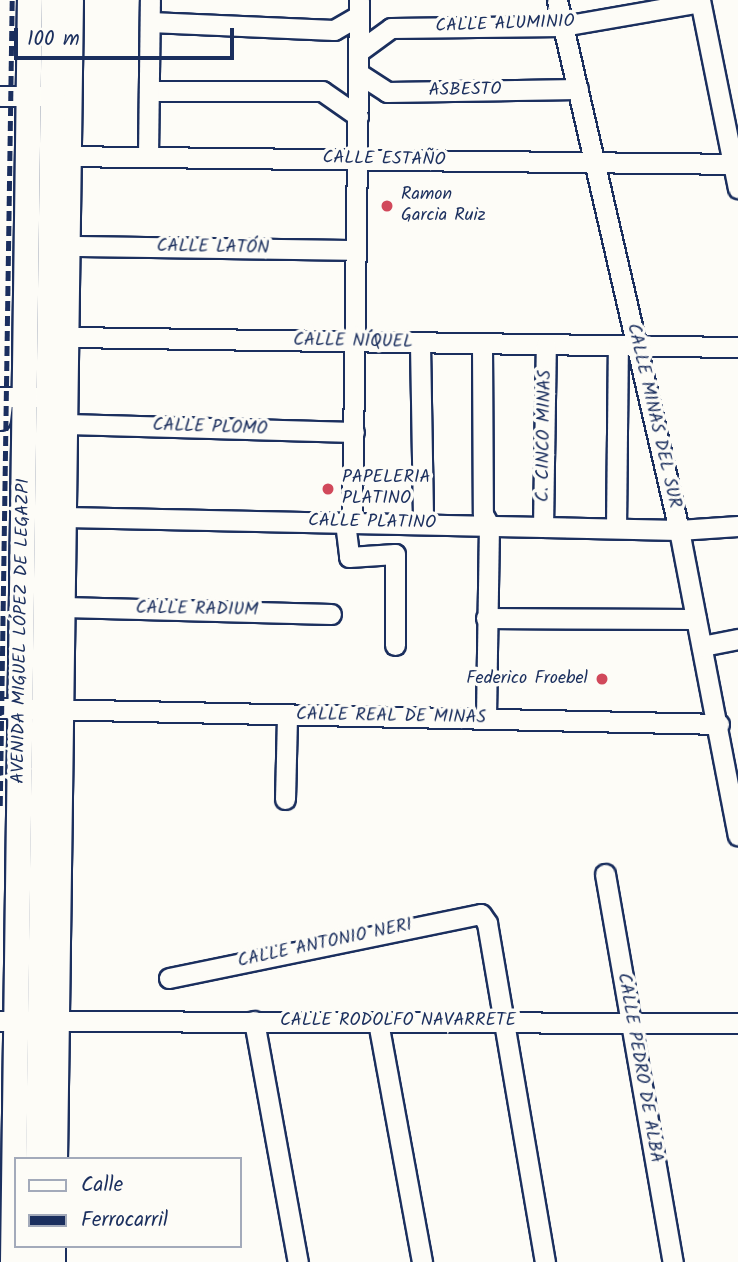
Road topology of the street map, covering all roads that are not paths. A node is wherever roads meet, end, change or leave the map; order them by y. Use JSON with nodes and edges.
{"nodes":[{"id":1,"x":30,"y":0,"type":"edge"},
{"id":2,"x":54,"y":0,"type":"edge"},
{"id":3,"x":73,"y":0,"type":"edge"},
{"id":4,"x":150,"y":0,"type":"edge"},
{"id":5,"x":557,"y":0,"type":"edge"},
{"id":6,"x":700,"y":1,"type":"edge"},
{"id":7,"x":358,"y":8,"type":"edge"},
{"id":8,"x":150,"y":22,"type":"junction"},
{"id":9,"x":563,"y":26,"type":"junction"},
{"id":10,"x":358,"y":52,"type":"junction"},
{"id":11,"x":358,"y":73,"type":"junction"},
{"id":12,"x":578,"y":89,"type":"junction"},
{"id":13,"x":149,"y":91,"type":"junction"},
{"id":14,"x":0,"y":96,"type":"edge"},
{"id":15,"x":51,"y":97,"type":"junction"},
{"id":16,"x":358,"y":116,"type":"junction"},
{"id":17,"x":51,"y":156,"type":"junction"},
{"id":18,"x":148,"y":157,"type":"junction"},
{"id":19,"x":357,"y":160,"type":"junction"},
{"id":20,"x":595,"y":163,"type":"junction"},
{"id":21,"x":736,"y":164,"type":"edge"},
{"id":22,"x":738,"y":188,"type":"edge"},
{"id":23,"x":70,"y":246,"type":"junction"},
{"id":24,"x":356,"y":250,"type":"junction"},
{"id":25,"x":68,"y":337,"type":"junction"},
{"id":26,"x":355,"y":342,"type":"junction"},
{"id":27,"x":420,"y":344,"type":"junction"},
{"id":28,"x":482,"y":345,"type":"junction"},
{"id":29,"x":546,"y":346,"type":"junction"},
{"id":30,"x":628,"y":347,"type":"junction"},
{"id":31,"x":738,"y":347,"type":"edge"},
{"id":32,"x":29,"y":397,"type":"edge"},
{"id":33,"x":0,"y":420,"type":"edge"},
{"id":34,"x":67,"y":424,"type":"junction"},
{"id":35,"x":354,"y":432,"type":"junction"},
{"id":36,"x":65,"y":517,"type":"junction"},
{"id":37,"x":349,"y":522,"type":"junction"},
{"id":38,"x":423,"y":524,"type":"junction"},
{"id":39,"x":489,"y":525,"type":"junction"},
{"id":40,"x":738,"y":526,"type":"edge"},
{"id":41,"x":543,"y":527,"type":"junction"},
{"id":42,"x":616,"y":528,"type":"junction"},
{"id":43,"x":679,"y":530,"type":"junction"},
{"id":44,"x":64,"y":607,"type":"junction"},
{"id":45,"x":331,"y":614,"type":"dead end"},
{"id":46,"x":486,"y":618,"type":"junction"},
{"id":47,"x":696,"y":619,"type":"junction"},
{"id":48,"x":738,"y":639,"type":"edge"},
{"id":49,"x":396,"y":645,"type":"dead end"},
{"id":50,"x":702,"y":646,"type":"junction"},
{"id":51,"x":32,"y":709,"type":"edge"},
{"id":52,"x":287,"y":715,"type":"junction"},
{"id":53,"x":486,"y":719,"type":"junction"},
{"id":54,"x":719,"y":724,"type":"junction"},
{"id":55,"x":730,"y":743,"type":"edge"},
{"id":56,"x":285,"y":799,"type":"dead end"},
{"id":57,"x":738,"y":835,"type":"edge"},
{"id":58,"x":605,"y":874,"type":"dead end"},
{"id":59,"x":169,"y":978,"type":"dead end"},
{"id":60,"x":29,"y":1021,"type":"edge"},
{"id":61,"x":254,"y":1021,"type":"junction"},
{"id":62,"x":503,"y":1021,"type":"junction"},
{"id":63,"x":378,"y":1022,"type":"junction"},
{"id":64,"x":632,"y":1023,"type":"junction"},
{"id":65,"x":738,"y":1023,"type":"edge"},
{"id":66,"x":20,"y":1157,"type":"edge"},
{"id":67,"x":38,"y":1157,"type":"edge"},
{"id":68,"x":57,"y":1157,"type":"edge"},
{"id":69,"x":298,"y":1262,"type":"edge"},
{"id":70,"x":422,"y":1262,"type":"edge"},
{"id":71,"x":545,"y":1262,"type":"edge"},
{"id":72,"x":673,"y":1262,"type":"edge"}],
"edges":[{"from":1,"to":15,"type":"main road","name":"AVENIDA MIGUEL LÓPEZ DE LEGAZPI"},
{"from":2,"to":15,"type":"main road","name":"AVENIDA MIGUEL LÓPEZ DE LEGAZPI"},
{"from":3,"to":15,"type":"street","name":"AVENIDA MIGUEL LÓPEZ DE LEGAZPI"},
{"from":4,"to":8,"type":"street"},
{"from":5,"to":9,"type":"street","name":"CALLE MINAS DEL SUR"},
{"from":6,"to":9,"type":"street","name":"CALLE ALUMINIO"},
{"from":6,"to":21,"type":"street"},
{"from":7,"to":8,"type":"street"},
{"from":7,"to":10,"type":"street"},
{"from":8,"to":13,"type":"street"},
{"from":9,"to":10,"type":"street","name":"CALLE ALUMINIO"},
{"from":9,"to":12,"type":"street","name":"CALLE MINAS DEL SUR"},
{"from":10,"to":11,"type":"street"},
{"from":11,"to":12,"type":"street","name":"ASBESTO"},
{"from":11,"to":16,"type":"street"},
{"from":12,"to":20,"type":"street","name":"CALLE MINAS DEL SUR"},
{"from":13,"to":16,"type":"street"},
{"from":13,"to":18,"type":"street"},
{"from":14,"to":15,"type":"street"},
{"from":15,"to":17,"type":"main road","name":"AVENIDA MIGUEL LÓPEZ DE LEGAZPI"},
{"from":16,"to":19,"type":"street"},
{"from":17,"to":18,"type":"street","name":"CALLE ESTAÑO"},
{"from":17,"to":23,"type":"street","name":"AVENIDA MIGUEL LÓPEZ DE LEGAZPI"},
{"from":17,"to":32,"type":"main road","name":"AVENIDA MIGUEL LÓPEZ DE LEGAZPI"},
{"from":18,"to":19,"type":"street","name":"CALLE ESTAÑO"},
{"from":19,"to":20,"type":"street","name":"CALLE ESTAÑO"},
{"from":19,"to":24,"type":"street"},
{"from":20,"to":21,"type":"street","name":"CALLE ESTAÑO"},
{"from":20,"to":30,"type":"street","name":"CALLE MINAS DEL SUR"},
{"from":21,"to":22,"type":"street"},
{"from":23,"to":24,"type":"street","name":"CALLE LATÓN"},
{"from":23,"to":25,"type":"street","name":"AVENIDA MIGUEL LÓPEZ DE LEGAZPI"},
{"from":24,"to":26,"type":"street"},
{"from":25,"to":26,"type":"street","name":"CALLE NÍQUEL"},
{"from":25,"to":32,"type":"street","name":"AVENIDA MIGUEL LÓPEZ DE LEGAZPI"},
{"from":26,"to":27,"type":"street","name":"CALLE NÍQUEL"},
{"from":26,"to":35,"type":"street"},
{"from":27,"to":28,"type":"street","name":"CALLE NÍQUEL"},
{"from":27,"to":38,"type":"street"},
{"from":28,"to":29,"type":"street","name":"CALLE NÍQUEL"},
{"from":28,"to":39,"type":"street"},
{"from":29,"to":30,"type":"street","name":"CALLE NÍQUEL"},
{"from":29,"to":41,"type":"street","name":"C. CINCO MINAS"},
{"from":30,"to":31,"type":"street","name":"CALLE NÍQUEL"},
{"from":30,"to":42,"type":"street"},
{"from":30,"to":43,"type":"street","name":"CALLE MINAS DEL SUR"},
{"from":32,"to":33,"type":"street"},
{"from":32,"to":34,"type":"street","name":"AVENIDA MIGUEL LÓPEZ DE LEGAZPI"},
{"from":32,"to":51,"type":"main road","name":"AVENIDA MIGUEL LÓPEZ DE LEGAZPI"},
{"from":34,"to":35,"type":"street","name":"CALLE PLOMO"},
{"from":34,"to":36,"type":"street","name":"AVENIDA MIGUEL LÓPEZ DE LEGAZPI"},
{"from":35,"to":37,"type":"street"},
{"from":36,"to":37,"type":"street","name":"CALLE PLATINO"},
{"from":36,"to":44,"type":"street","name":"AVENIDA MIGUEL LÓPEZ DE LEGAZPI"},
{"from":37,"to":38,"type":"street","name":"CALLE PLATINO"},
{"from":37,"to":49,"type":"street"},
{"from":38,"to":39,"type":"street","name":"CALLE PLATINO"},
{"from":39,"to":41,"type":"street","name":"CALLE PLATINO"},
{"from":39,"to":46,"type":"street"},
{"from":40,"to":43,"type":"street","name":"CALLE PLATINO"},
{"from":41,"to":42,"type":"street","name":"CALLE PLATINO"},
{"from":42,"to":43,"type":"street","name":"CALLE PLATINO"},
{"from":43,"to":47,"type":"street","name":"CALLE MINAS DEL SUR"},
{"from":44,"to":45,"type":"street","name":"CALLE RADIUM"},
{"from":44,"to":51,"type":"street","name":"AVENIDA MIGUEL LÓPEZ DE LEGAZPI"},
{"from":46,"to":47,"type":"street"},
{"from":46,"to":53,"type":"street"},
{"from":47,"to":50,"type":"street","name":"CALLE MINAS DEL SUR"},
{"from":48,"to":50,"type":"street"},
{"from":50,"to":54,"type":"street","name":"CALLE MINAS DEL SUR"},
{"from":51,"to":52,"type":"street","name":"CALLE REAL DE MINAS"},
{"from":51,"to":60,"type":"main road","name":"AVENIDA MIGUEL LÓPEZ DE LEGAZPI"},
{"from":52,"to":53,"type":"street","name":"CALLE REAL DE MINAS"},
{"from":52,"to":56,"type":"street"},
{"from":53,"to":54,"type":"street","name":"CALLE REAL DE MINAS"},
{"from":54,"to":55,"type":"street","name":"CALLE MINAS DEL SUR"},
{"from":55,"to":57,"type":"street","name":"CALLE MINAS DEL SUR"},
{"from":58,"to":64,"type":"street","name":"CALLE PEDRO DE ALBA"},
{"from":59,"to":62,"type":"street","name":"CALLE ANTONIO NERI"},
{"from":60,"to":61,"type":"street","name":"CALLE RODOLFO NAVARRETE"},
{"from":60,"to":66,"type":"main road","name":"AVENIDA MIGUEL LÓPEZ DE LEGAZPI"},
{"from":60,"to":67,"type":"main road","name":"AVENIDA MIGUEL LÓPEZ DE LEGAZPI"},
{"from":60,"to":68,"type":"street","name":"AVENIDA MIGUEL LÓPEZ DE LEGAZPI"},
{"from":61,"to":63,"type":"street","name":"CALLE RODOLFO NAVARRETE"},
{"from":61,"to":69,"type":"street"},
{"from":62,"to":63,"type":"street","name":"CALLE RODOLFO NAVARRETE"},
{"from":62,"to":64,"type":"street","name":"CALLE RODOLFO NAVARRETE"},
{"from":62,"to":71,"type":"street"},
{"from":63,"to":70,"type":"street"},
{"from":64,"to":65,"type":"street","name":"CALLE RODOLFO NAVARRETE"},
{"from":64,"to":72,"type":"street","name":"CALLE PEDRO DE ALBA"}]}
